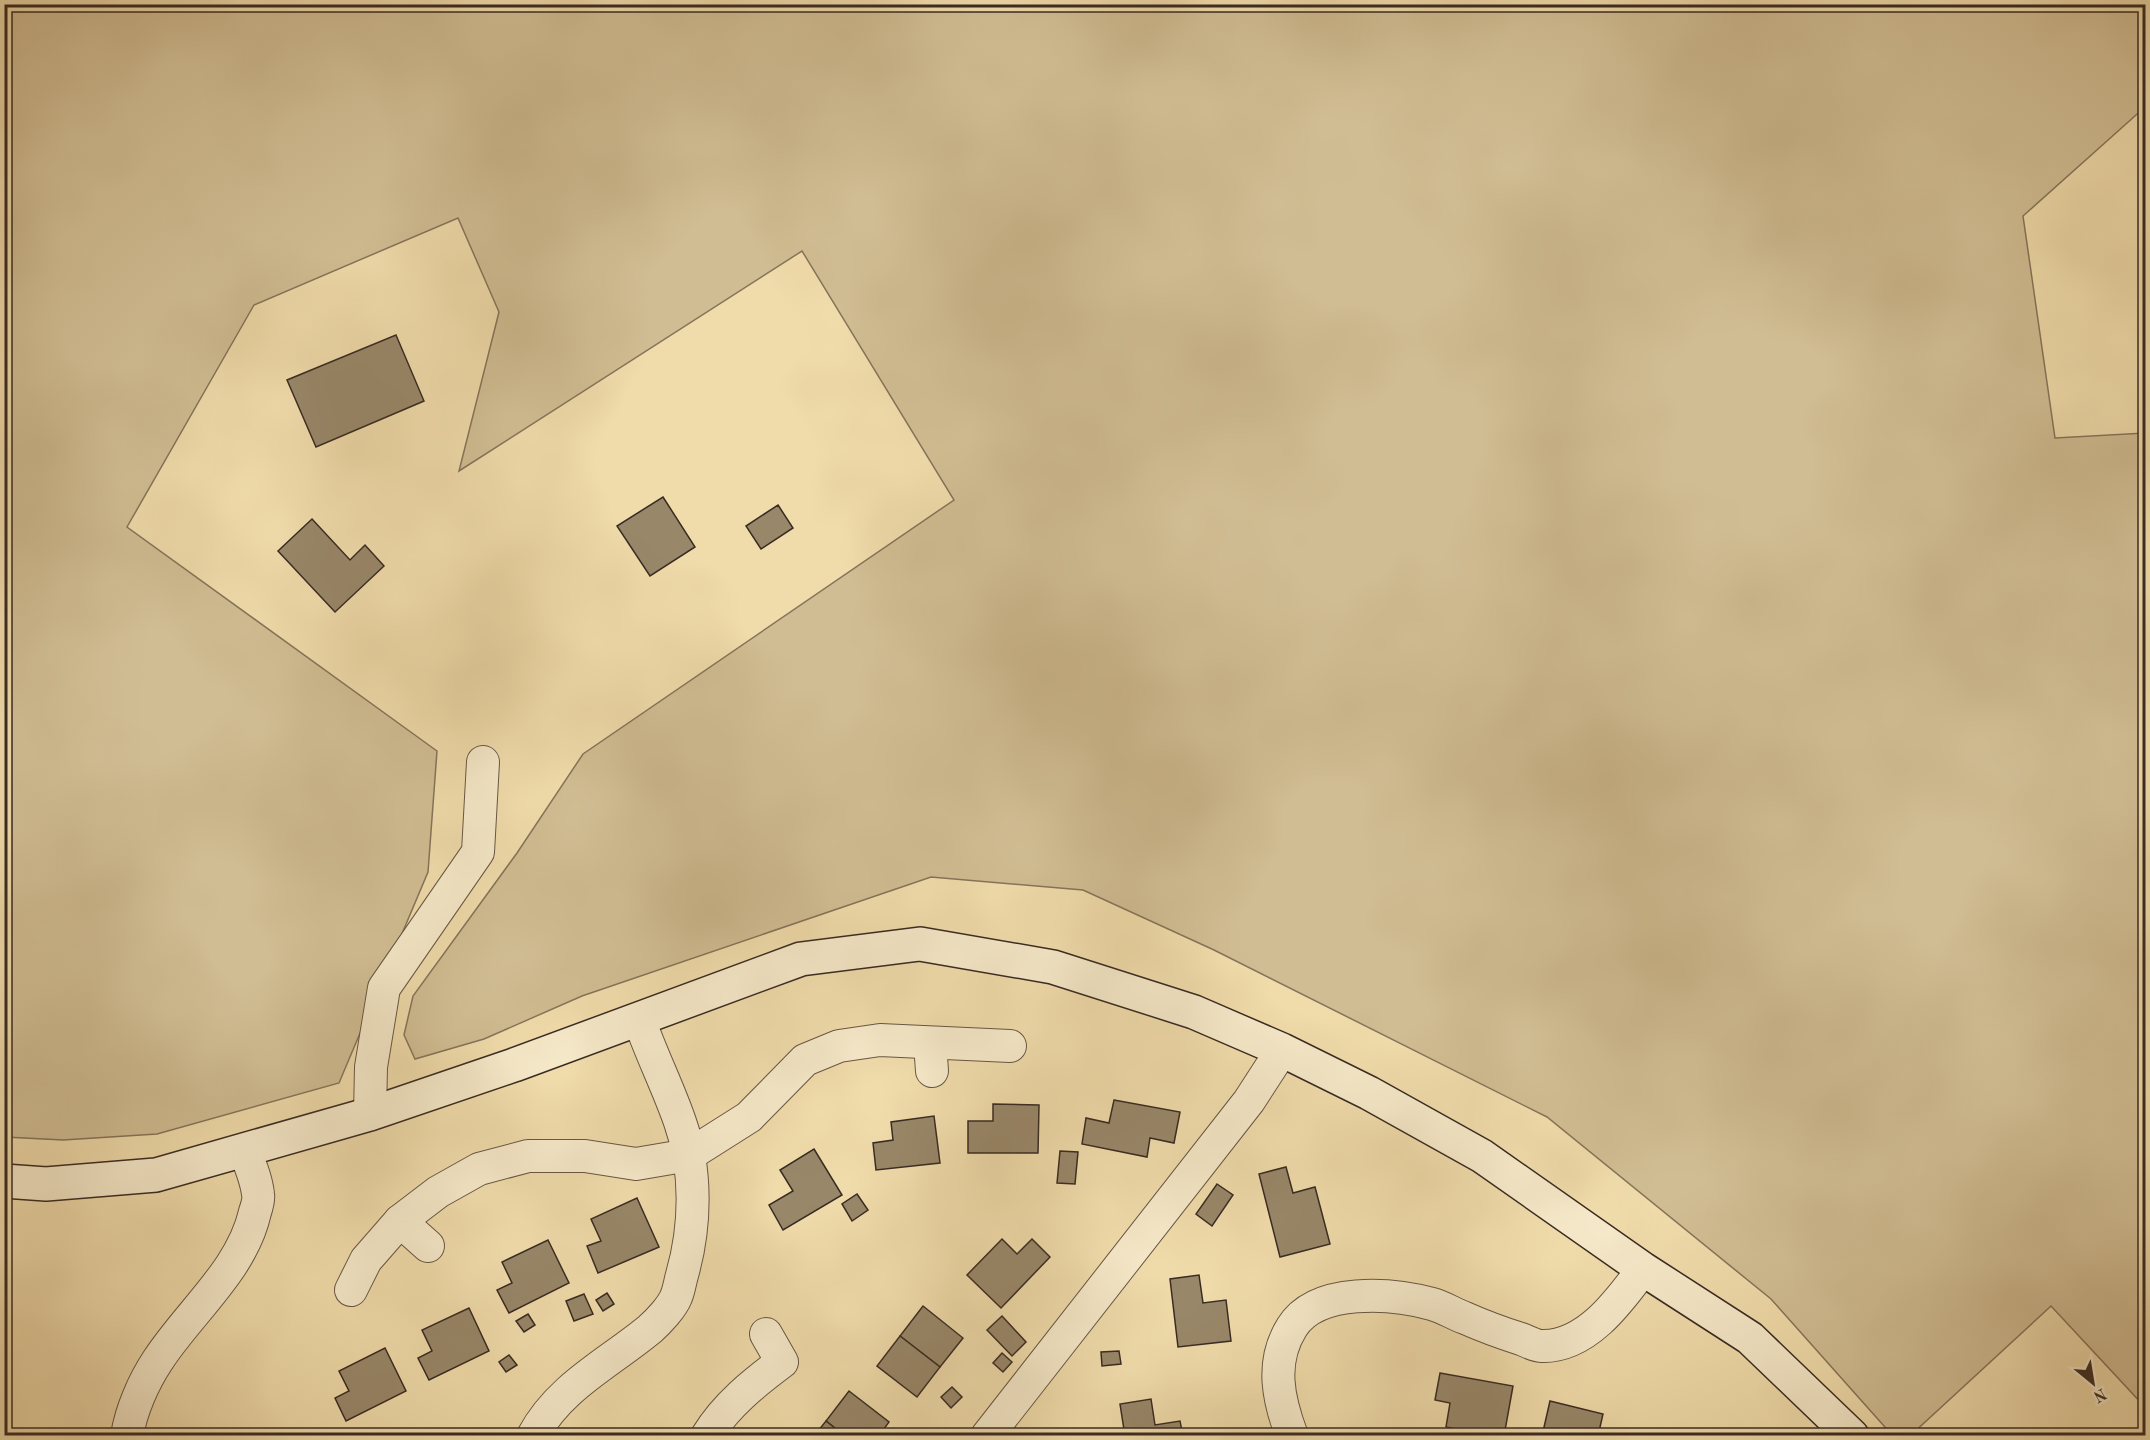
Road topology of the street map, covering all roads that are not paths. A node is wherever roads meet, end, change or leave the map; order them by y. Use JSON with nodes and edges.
{"nodes":[{"id":1,"x":483,"y":762,"type":"dead end"},
{"id":2,"x":639,"y":1019,"type":"junction"},
{"id":3,"x":1010,"y":1046,"type":"dead end"},
{"id":4,"x":1282,"y":1050,"type":"junction"},
{"id":5,"x":370,"y":1114,"type":"junction"},
{"id":6,"x":244,"y":1150,"type":"junction"},
{"id":7,"x":689,"y":1155,"type":"junction"},
{"id":8,"x":4,"y":1181,"type":"edge"},
{"id":9,"x":400,"y":1221,"type":"junction"},
{"id":10,"x":428,"y":1246,"type":"dead end"},
{"id":11,"x":1643,"y":1269,"type":"junction"},
{"id":12,"x":351,"y":1290,"type":"dead end"},
{"id":13,"x":766,"y":1334,"type":"dead end"},
{"id":14,"x":127,"y":1436,"type":"edge"},
{"id":15,"x":533,"y":1436,"type":"edge"},
{"id":16,"x":707,"y":1436,"type":"edge"},
{"id":17,"x":987,"y":1436,"type":"edge"},
{"id":18,"x":1292,"y":1436,"type":"edge"},
{"id":19,"x":1852,"y":1436,"type":"edge"}],
"edges":[{"from":1,"to":5,"type":"street"},
{"from":2,"to":4,"type":"street"},
{"from":2,"to":5,"type":"street"},
{"from":2,"to":7,"type":"street"},
{"from":3,"to":7,"type":"street"},
{"from":4,"to":11,"type":"street"},
{"from":4,"to":17,"type":"street"},
{"from":5,"to":6,"type":"street"},
{"from":6,"to":8,"type":"street"},
{"from":6,"to":14,"type":"street"},
{"from":7,"to":9,"type":"street"},
{"from":7,"to":15,"type":"street"},
{"from":9,"to":10,"type":"street"},
{"from":9,"to":12,"type":"street"},
{"from":11,"to":18,"type":"street"},
{"from":11,"to":19,"type":"street"},
{"from":13,"to":16,"type":"street"}]}
